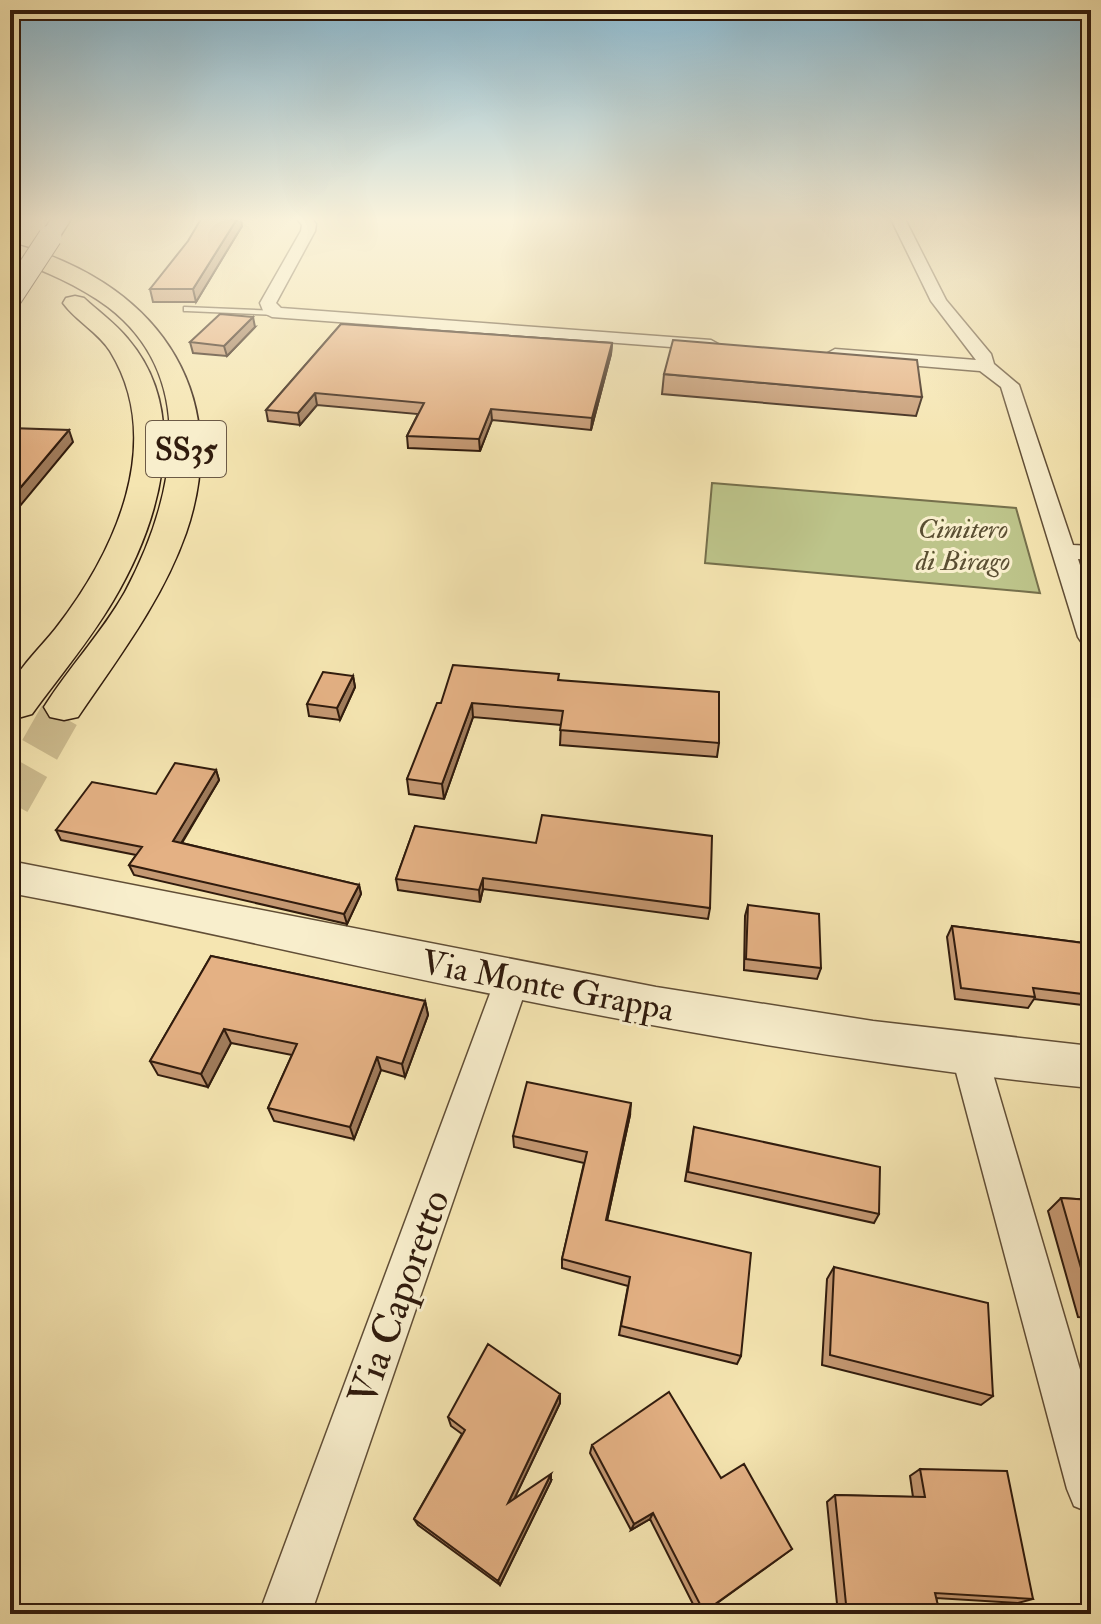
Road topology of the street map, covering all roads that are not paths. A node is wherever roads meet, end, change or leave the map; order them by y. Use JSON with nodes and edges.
{"nodes":[{"id":1,"x":66,"y":295,"type":"edge"},
{"id":2,"x":107,"y":295,"type":"edge"},
{"id":3,"x":273,"y":295,"type":"edge"},
{"id":4,"x":936,"y":295,"type":"edge"},
{"id":5,"x":187,"y":309,"type":"edge"},
{"id":6,"x":278,"y":313,"type":"junction"},
{"id":7,"x":728,"y":347,"type":"edge"},
{"id":8,"x":821,"y":353,"type":"edge"},
{"id":9,"x":985,"y":366,"type":"junction"},
{"id":10,"x":1063,"y":551,"type":"junction"},
{"id":11,"x":1091,"y":553,"type":"edge"},
{"id":12,"x":1091,"y":637,"type":"edge"},
{"id":13,"x":18,"y":705,"type":"tunnel mouth"},
{"id":14,"x":64,"y":707,"type":"tunnel mouth"},
{"id":15,"x":10,"y":877,"type":"edge"},
{"id":16,"x":512,"y":980,"type":"junction"},
{"id":17,"x":970,"y":1057,"type":"junction"},
{"id":18,"x":1091,"y":1067,"type":"edge"},
{"id":19,"x":1091,"y":1489,"type":"edge"},
{"id":20,"x":285,"y":1614,"type":"edge"}],
"edges":[{"from":1,"to":13,"type":"highway","number":"SS35"},
{"from":2,"to":14,"type":"highway","number":"SS35"},
{"from":3,"to":6,"type":"street"},
{"from":4,"to":9,"type":"street"},
{"from":5,"to":6,"type":"lane"},
{"from":6,"to":7,"type":"street"},
{"from":8,"to":9,"type":"street"},
{"from":9,"to":10,"type":"street"},
{"from":10,"to":11,"type":"street"},
{"from":10,"to":12,"type":"street"},
{"from":15,"to":16,"type":"street","name":"Via Monte Grappa"},
{"from":16,"to":17,"type":"street","name":"Via Monte Grappa"},
{"from":16,"to":20,"type":"street","name":"Via Caporetto"},
{"from":17,"to":18,"type":"street","name":"Via Monte Grappa"},
{"from":17,"to":19,"type":"street"}]}
